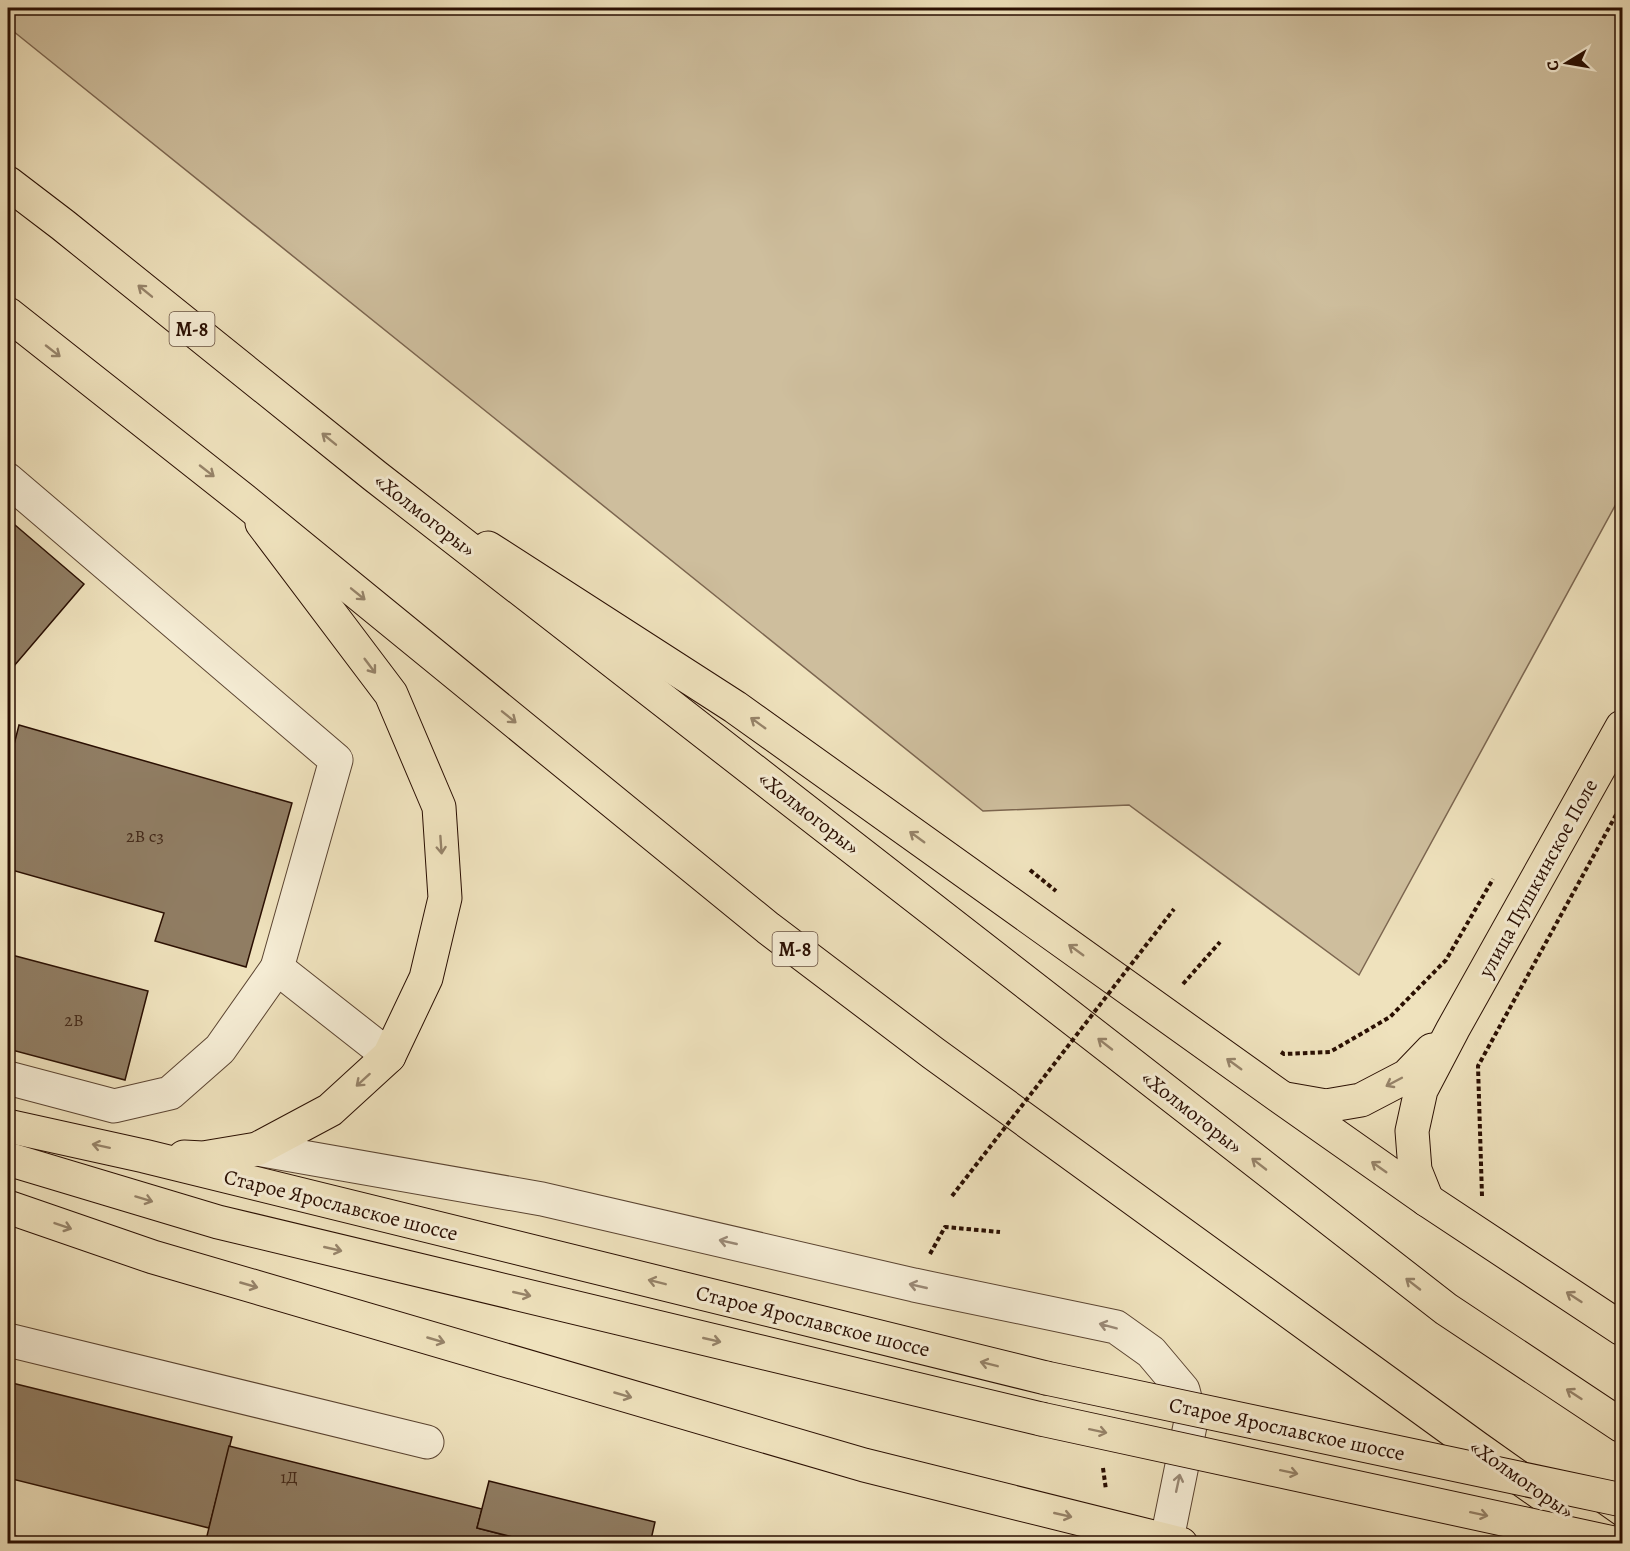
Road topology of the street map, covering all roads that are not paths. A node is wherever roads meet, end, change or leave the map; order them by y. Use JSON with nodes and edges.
{"nodes":[{"id":1,"x":8,"y":183,"type":"edge"},
{"id":2,"x":8,"y":314,"type":"edge"},
{"id":3,"x":375,"y":476,"type":"junction"},
{"id":4,"x":8,"y":480,"type":"edge"},
{"id":5,"x":246,"y":502,"type":"junction"},
{"id":6,"x":1623,"y":727,"type":"edge"},
{"id":7,"x":277,"y":968,"type":"junction"},
{"id":8,"x":1453,"y":1029,"type":"junction"},
{"id":9,"x":389,"y":1056,"type":"junction"},
{"id":10,"x":8,"y":1078,"type":"edge"},
{"id":11,"x":1281,"y":1098,"type":"junction"},
{"id":12,"x":8,"y":1126,"type":"edge"},
{"id":13,"x":257,"y":1149,"type":"junction"},
{"id":14,"x":144,"y":1156,"type":"junction"},
{"id":15,"x":8,"y":1159,"type":"edge"},
{"id":16,"x":1427,"y":1200,"type":"junction"},
{"id":17,"x":8,"y":1207,"type":"edge"},
{"id":18,"x":1623,"y":1329,"type":"edge"},
{"id":19,"x":8,"y":1340,"type":"edge"},
{"id":20,"x":1623,"y":1426,"type":"edge"},
{"id":21,"x":427,"y":1442,"type":"dead end"},
{"id":22,"x":1623,"y":1500,"type":"edge"},
{"id":23,"x":1171,"y":1542,"type":"edge"},
{"id":24,"x":1615,"y":1544,"type":"edge"}],
"edges":[{"from":3,"to":1,"type":"main road","name":"«Холмогоры»","number":"М-8","one_way":true},
{"from":2,"to":5,"type":"main road","name":"«Холмогоры»","number":"М-8","one_way":true},
{"from":11,"to":3,"type":"main road","one_way":true},
{"from":20,"to":3,"type":"main road","name":"«Холмогоры»","number":"М-8","one_way":true},
{"from":4,"to":7,"type":"street"},
{"from":5,"to":9,"type":"main road","one_way":true},
{"from":5,"to":24,"type":"main road","name":"«Холмогоры»","number":"М-8","one_way":true},
{"from":6,"to":8,"type":"main road","name":"улица Пушкинское Поле"},
{"from":7,"to":9,"type":"street"},
{"from":7,"to":10,"type":"street"},
{"from":8,"to":11,"type":"main road","name":"улица Пушкинское Поле","one_way":true},
{"from":8,"to":16,"type":"main road","name":"улица Пушкинское Поле"},
{"from":9,"to":13,"type":"main road","one_way":true},
{"from":16,"to":11,"type":"main road","one_way":true},
{"from":14,"to":12,"type":"main road","name":"Старое Ярославское шоссе","one_way":true},
{"from":13,"to":14,"type":"main road"},
{"from":23,"to":13,"type":"street","one_way":true},
{"from":22,"to":14,"type":"main road","name":"Старое Ярославское шоссе","one_way":true,"bridge":true},
{"from":15,"to":24,"type":"main road","name":"Старое Ярославское шоссе","one_way":true,"bridge":true},
{"from":18,"to":16,"type":"main road","one_way":true},
{"from":17,"to":23,"type":"main road","one_way":true},
{"from":19,"to":21,"type":"street"}]}
